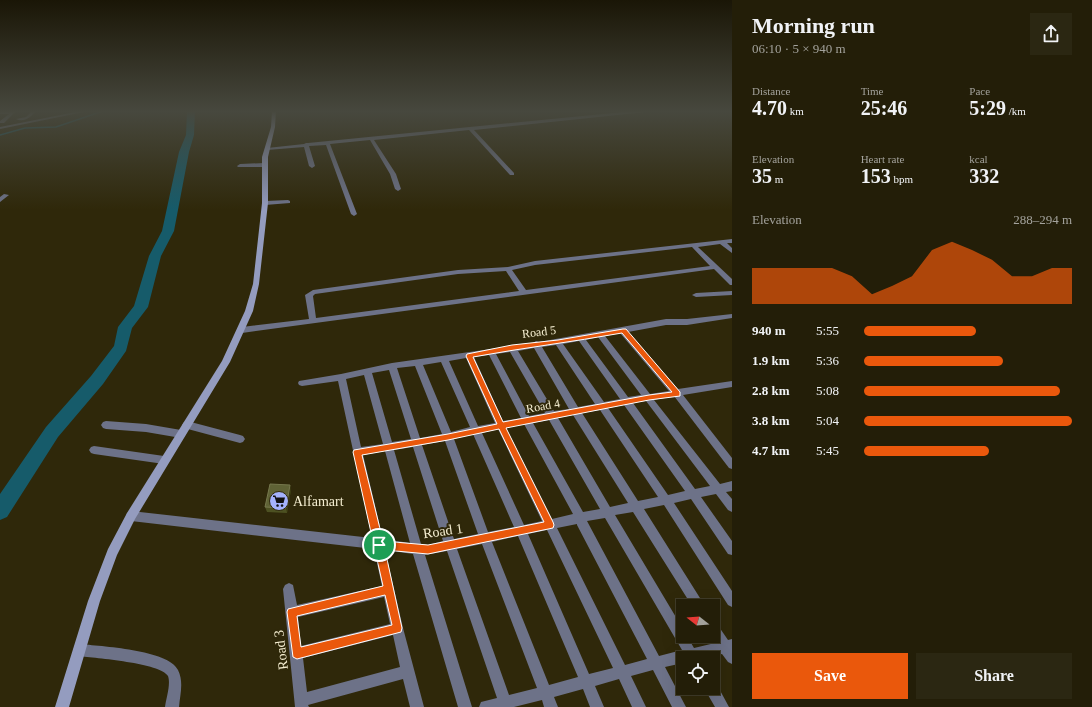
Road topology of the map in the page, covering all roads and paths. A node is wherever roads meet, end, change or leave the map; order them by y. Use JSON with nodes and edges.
{"nodes":[{"id":1,"x":268,"y":144,"type":"edge"},
{"id":2,"x":306,"y":144,"type":"joint"},
{"id":3,"x":328,"y":144,"type":"edge"},
{"id":4,"x":375,"y":144,"type":"edge"},
{"id":5,"x":485,"y":144,"type":"edge"},
{"id":6,"x":267,"y":149,"type":"junction"},
{"id":7,"x":265,"y":164,"type":"junction"},
{"id":8,"x":240,"y":166,"type":"dead end"},
{"id":9,"x":312,"y":166,"type":"dead end"},
{"id":10,"x":512,"y":174,"type":"dead end"},
{"id":11,"x":398,"y":189,"type":"dead end"},
{"id":12,"x":0,"y":196,"type":"edge"},
{"id":13,"x":0,"y":200,"type":"edge"},
{"id":14,"x":288,"y":202,"type":"dead end"},
{"id":15,"x":265,"y":203,"type":"junction"},
{"id":16,"x":354,"y":214,"type":"dead end"},
{"id":17,"x":732,"y":241,"type":"edge"},
{"id":18,"x":721,"y":242,"type":"junction"},
{"id":19,"x":694,"y":246,"type":"junction"},
{"id":20,"x":732,"y":251,"type":"edge"},
{"id":21,"x":714,"y":267,"type":"junction"},
{"id":22,"x":508,"y":269,"type":"junction"},
{"id":23,"x":732,"y":283,"type":"edge"},
{"id":24,"x":524,"y":293,"type":"junction"},
{"id":25,"x":732,"y":293,"type":"edge"},
{"id":26,"x":696,"y":295,"type":"dead end"},
{"id":27,"x":732,"y":316,"type":"edge"},
{"id":28,"x":313,"y":320,"type":"junction"},
{"id":29,"x":242,"y":330,"type":"junction"},
{"id":30,"x":623,"y":331,"type":"junction"},
{"id":31,"x":600,"y":335,"type":"junction"},
{"id":32,"x":580,"y":337,"type":"junction"},
{"id":33,"x":558,"y":342,"type":"junction"},
{"id":34,"x":536,"y":344,"type":"junction"},
{"id":35,"x":512,"y":348,"type":"junction"},
{"id":36,"x":491,"y":352,"type":"junction"},
{"id":37,"x":469,"y":356,"type":"junction"},
{"id":38,"x":444,"y":359,"type":"junction"},
{"id":39,"x":418,"y":363,"type":"junction"},
{"id":40,"x":392,"y":366,"type":"junction"},
{"id":41,"x":367,"y":372,"type":"junction"},
{"id":42,"x":341,"y":377,"type":"junction"},
{"id":43,"x":302,"y":383,"type":"dead end"},
{"id":44,"x":732,"y":384,"type":"edge"},
{"id":45,"x":677,"y":394,"type":"junction"},
{"id":46,"x":649,"y":398,"type":"junction"},
{"id":47,"x":627,"y":402,"type":"junction"},
{"id":48,"x":602,"y":407,"type":"junction"},
{"id":49,"x":576,"y":412,"type":"junction"},
{"id":50,"x":552,"y":416,"type":"junction"},
{"id":51,"x":527,"y":421,"type":"junction"},
{"id":52,"x":106,"y":425,"type":"dead end"},
{"id":53,"x":186,"y":425,"type":"junction"},
{"id":54,"x":501,"y":426,"type":"junction"},
{"id":55,"x":475,"y":430,"type":"junction"},
{"id":56,"x":181,"y":434,"type":"junction"},
{"id":57,"x":448,"y":437,"type":"junction"},
{"id":58,"x":240,"y":439,"type":"dead end"},
{"id":59,"x":416,"y":442,"type":"junction"},
{"id":60,"x":388,"y":447,"type":"junction"},
{"id":61,"x":94,"y":450,"type":"dead end"},
{"id":62,"x":357,"y":452,"type":"junction"},
{"id":63,"x":164,"y":460,"type":"junction"},
{"id":64,"x":732,"y":465,"type":"edge"},
{"id":65,"x":732,"y":486,"type":"edge"},
{"id":66,"x":718,"y":489,"type":"junction"},
{"id":67,"x":694,"y":494,"type":"junction"},
{"id":68,"x":666,"y":500,"type":"junction"},
{"id":69,"x":636,"y":506,"type":"junction"},
{"id":70,"x":732,"y":507,"type":"edge"},
{"id":71,"x":608,"y":511,"type":"junction"},
{"id":72,"x":131,"y":516,"type":"junction"},
{"id":73,"x":580,"y":517,"type":"junction"},
{"id":74,"x":550,"y":525,"type":"junction"},
{"id":75,"x":521,"y":531,"type":"junction"},
{"id":76,"x":485,"y":538,"type":"junction"},
{"id":77,"x":379,"y":545,"type":"junction"},
{"id":78,"x":450,"y":545,"type":"junction"},
{"id":79,"x":417,"y":548,"type":"junction"},
{"id":80,"x":732,"y":550,"type":"edge"},
{"id":81,"x":289,"y":589,"type":"dead end"},
{"id":82,"x":389,"y":590,"type":"junction"},
{"id":83,"x":695,"y":599,"type":"edge"},
{"id":84,"x":732,"y":601,"type":"edge"},
{"id":85,"x":292,"y":612,"type":"junction"},
{"id":86,"x":397,"y":628,"type":"junction"},
{"id":87,"x":720,"y":636,"type":"edge"},
{"id":88,"x":728,"y":646,"type":"edge"},
{"id":89,"x":79,"y":650,"type":"junction"},
{"id":90,"x":689,"y":651,"type":"edge"},
{"id":91,"x":710,"y":651,"type":"edge"},
{"id":92,"x":297,"y":653,"type":"junction"},
{"id":93,"x":732,"y":658,"type":"edge"},
{"id":94,"x":676,"y":659,"type":"edge"},
{"id":95,"x":656,"y":662,"type":"junction"},
{"id":96,"x":408,"y":671,"type":"junction"},
{"id":97,"x":622,"y":673,"type":"junction"},
{"id":98,"x":586,"y":683,"type":"junction"},
{"id":99,"x":546,"y":692,"type":"junction"},
{"id":100,"x":715,"y":695,"type":"edge"},
{"id":101,"x":302,"y":704,"type":"edge"},
{"id":102,"x":507,"y":705,"type":"edge"},
{"id":103,"x":62,"y":707,"type":"edge"},
{"id":104,"x":172,"y":707,"type":"edge"},
{"id":105,"x":417,"y":707,"type":"edge"},
{"id":106,"x":465,"y":707,"type":"edge"},
{"id":107,"x":486,"y":707,"type":"edge"},
{"id":108,"x":552,"y":707,"type":"edge"},
{"id":109,"x":597,"y":707,"type":"edge"},
{"id":110,"x":639,"y":707,"type":"edge"},
{"id":111,"x":679,"y":707,"type":"edge"},
{"id":112,"x":722,"y":707,"type":"edge"}],
"edges":[{"from":1,"to":6,"type":"street"},
{"from":2,"to":6,"type":"street"},
{"from":2,"to":9,"type":"street"},
{"from":3,"to":16,"type":"street"},
{"from":4,"to":11,"type":"street"},
{"from":5,"to":10,"type":"street"},
{"from":6,"to":7,"type":"street"},
{"from":7,"to":8,"type":"street"},
{"from":7,"to":15,"type":"street"},
{"from":12,"to":13,"type":"street"},
{"from":14,"to":15,"type":"street"},
{"from":15,"to":29,"type":"street"},
{"from":17,"to":18,"type":"street"},
{"from":18,"to":19,"type":"street"},
{"from":18,"to":20,"type":"street"},
{"from":19,"to":21,"type":"street"},
{"from":19,"to":22,"type":"street"},
{"from":21,"to":23,"type":"street"},
{"from":21,"to":24,"type":"street"},
{"from":22,"to":24,"type":"street"},
{"from":22,"to":28,"type":"street"},
{"from":24,"to":28,"type":"street"},
{"from":25,"to":26,"type":"street"},
{"from":27,"to":30,"type":"street","name":"Road 5"},
{"from":28,"to":29,"type":"street"},
{"from":29,"to":53,"type":"street"},
{"from":30,"to":31,"type":"street","name":"Road 5"},
{"from":30,"to":45,"type":"street"},
{"from":31,"to":32,"type":"street","name":"Road 5"},
{"from":31,"to":46,"type":"street"},
{"from":32,"to":33,"type":"street","name":"Road 5"},
{"from":32,"to":47,"type":"street"},
{"from":33,"to":34,"type":"street","name":"Road 5"},
{"from":33,"to":48,"type":"street"},
{"from":34,"to":35,"type":"street","name":"Road 5"},
{"from":34,"to":49,"type":"street"},
{"from":35,"to":36,"type":"street","name":"Road 5"},
{"from":35,"to":50,"type":"street"},
{"from":36,"to":37,"type":"street","name":"Road 5"},
{"from":36,"to":51,"type":"street"},
{"from":37,"to":38,"type":"street","name":"Road 5"},
{"from":37,"to":54,"type":"street"},
{"from":38,"to":39,"type":"street","name":"Road 5"},
{"from":38,"to":55,"type":"street"},
{"from":39,"to":40,"type":"street","name":"Road 5"},
{"from":39,"to":57,"type":"street"},
{"from":40,"to":41,"type":"street","name":"Road 5"},
{"from":40,"to":59,"type":"street"},
{"from":41,"to":42,"type":"street","name":"Road 5"},
{"from":41,"to":60,"type":"street"},
{"from":42,"to":43,"type":"street","name":"Road 5"},
{"from":42,"to":62,"type":"street"},
{"from":44,"to":45,"type":"street","name":"Road 4"},
{"from":45,"to":46,"type":"street","name":"Road 4"},
{"from":45,"to":64,"type":"street"},
{"from":46,"to":47,"type":"street","name":"Road 4"},
{"from":46,"to":66,"type":"street"},
{"from":47,"to":48,"type":"street","name":"Road 4"},
{"from":47,"to":67,"type":"street"},
{"from":48,"to":49,"type":"street","name":"Road 4"},
{"from":48,"to":68,"type":"street"},
{"from":49,"to":50,"type":"street","name":"Road 4"},
{"from":49,"to":69,"type":"street"},
{"from":50,"to":51,"type":"street","name":"Road 4"},
{"from":50,"to":71,"type":"street"},
{"from":51,"to":54,"type":"street","name":"Road 4"},
{"from":51,"to":73,"type":"street"},
{"from":52,"to":56,"type":"street"},
{"from":53,"to":56,"type":"street"},
{"from":53,"to":58,"type":"street"},
{"from":54,"to":55,"type":"street","name":"Road 4"},
{"from":54,"to":74,"type":"street"},
{"from":55,"to":57,"type":"street","name":"Road 4"},
{"from":55,"to":75,"type":"street"},
{"from":56,"to":63,"type":"street"},
{"from":57,"to":59,"type":"street","name":"Road 4"},
{"from":57,"to":76,"type":"street"},
{"from":59,"to":60,"type":"street","name":"Road 4"},
{"from":59,"to":78,"type":"street"},
{"from":60,"to":62,"type":"street","name":"Road 4"},
{"from":60,"to":79,"type":"street"},
{"from":61,"to":63,"type":"street"},
{"from":62,"to":77,"type":"street"},
{"from":63,"to":72,"type":"street"},
{"from":65,"to":66,"type":"street","name":"Road 1"},
{"from":66,"to":67,"type":"street","name":"Road 1"},
{"from":66,"to":70,"type":"street"},
{"from":67,"to":68,"type":"street","name":"Road 1"},
{"from":67,"to":80,"type":"street"},
{"from":68,"to":69,"type":"street","name":"Road 1"},
{"from":68,"to":84,"type":"street"},
{"from":69,"to":71,"type":"street","name":"Road 1"},
{"from":69,"to":83,"type":"street"},
{"from":71,"to":73,"type":"street","name":"Road 1"},
{"from":71,"to":90,"type":"street"},
{"from":72,"to":77,"type":"street","name":"Road 1"},
{"from":72,"to":89,"type":"street"},
{"from":73,"to":74,"type":"street","name":"Road 1"},
{"from":73,"to":95,"type":"street"},
{"from":74,"to":75,"type":"street","name":"Road 1"},
{"from":74,"to":97,"type":"street"},
{"from":75,"to":76,"type":"street","name":"Road 1"},
{"from":75,"to":98,"type":"street"},
{"from":76,"to":78,"type":"street","name":"Road 1"},
{"from":76,"to":99,"type":"street"},
{"from":77,"to":79,"type":"street","name":"Road 1"},
{"from":77,"to":82,"type":"street"},
{"from":78,"to":79,"type":"street","name":"Road 1"},
{"from":78,"to":102,"type":"street"},
{"from":79,"to":106,"type":"street"},
{"from":81,"to":85,"type":"street","name":"Road 3"},
{"from":82,"to":85,"type":"street"},
{"from":82,"to":86,"type":"street"},
{"from":85,"to":92,"type":"street","name":"Road 3"},
{"from":86,"to":92,"type":"street"},
{"from":86,"to":96,"type":"street"},
{"from":87,"to":88,"type":"street"},
{"from":88,"to":91,"type":"street"},
{"from":88,"to":93,"type":"street"},
{"from":89,"to":103,"type":"street"},
{"from":89,"to":104,"type":"street"},
{"from":92,"to":101,"type":"street","name":"Road 3"},
{"from":94,"to":95,"type":"street"},
{"from":95,"to":97,"type":"street"},
{"from":95,"to":111,"type":"street"},
{"from":96,"to":101,"type":"street"},
{"from":96,"to":105,"type":"street"},
{"from":97,"to":98,"type":"street"},
{"from":97,"to":110,"type":"street"},
{"from":98,"to":99,"type":"street"},
{"from":98,"to":109,"type":"street"},
{"from":99,"to":102,"type":"street"},
{"from":99,"to":108,"type":"street"},
{"from":100,"to":112,"type":"street"},
{"from":102,"to":107,"type":"street"}]}
